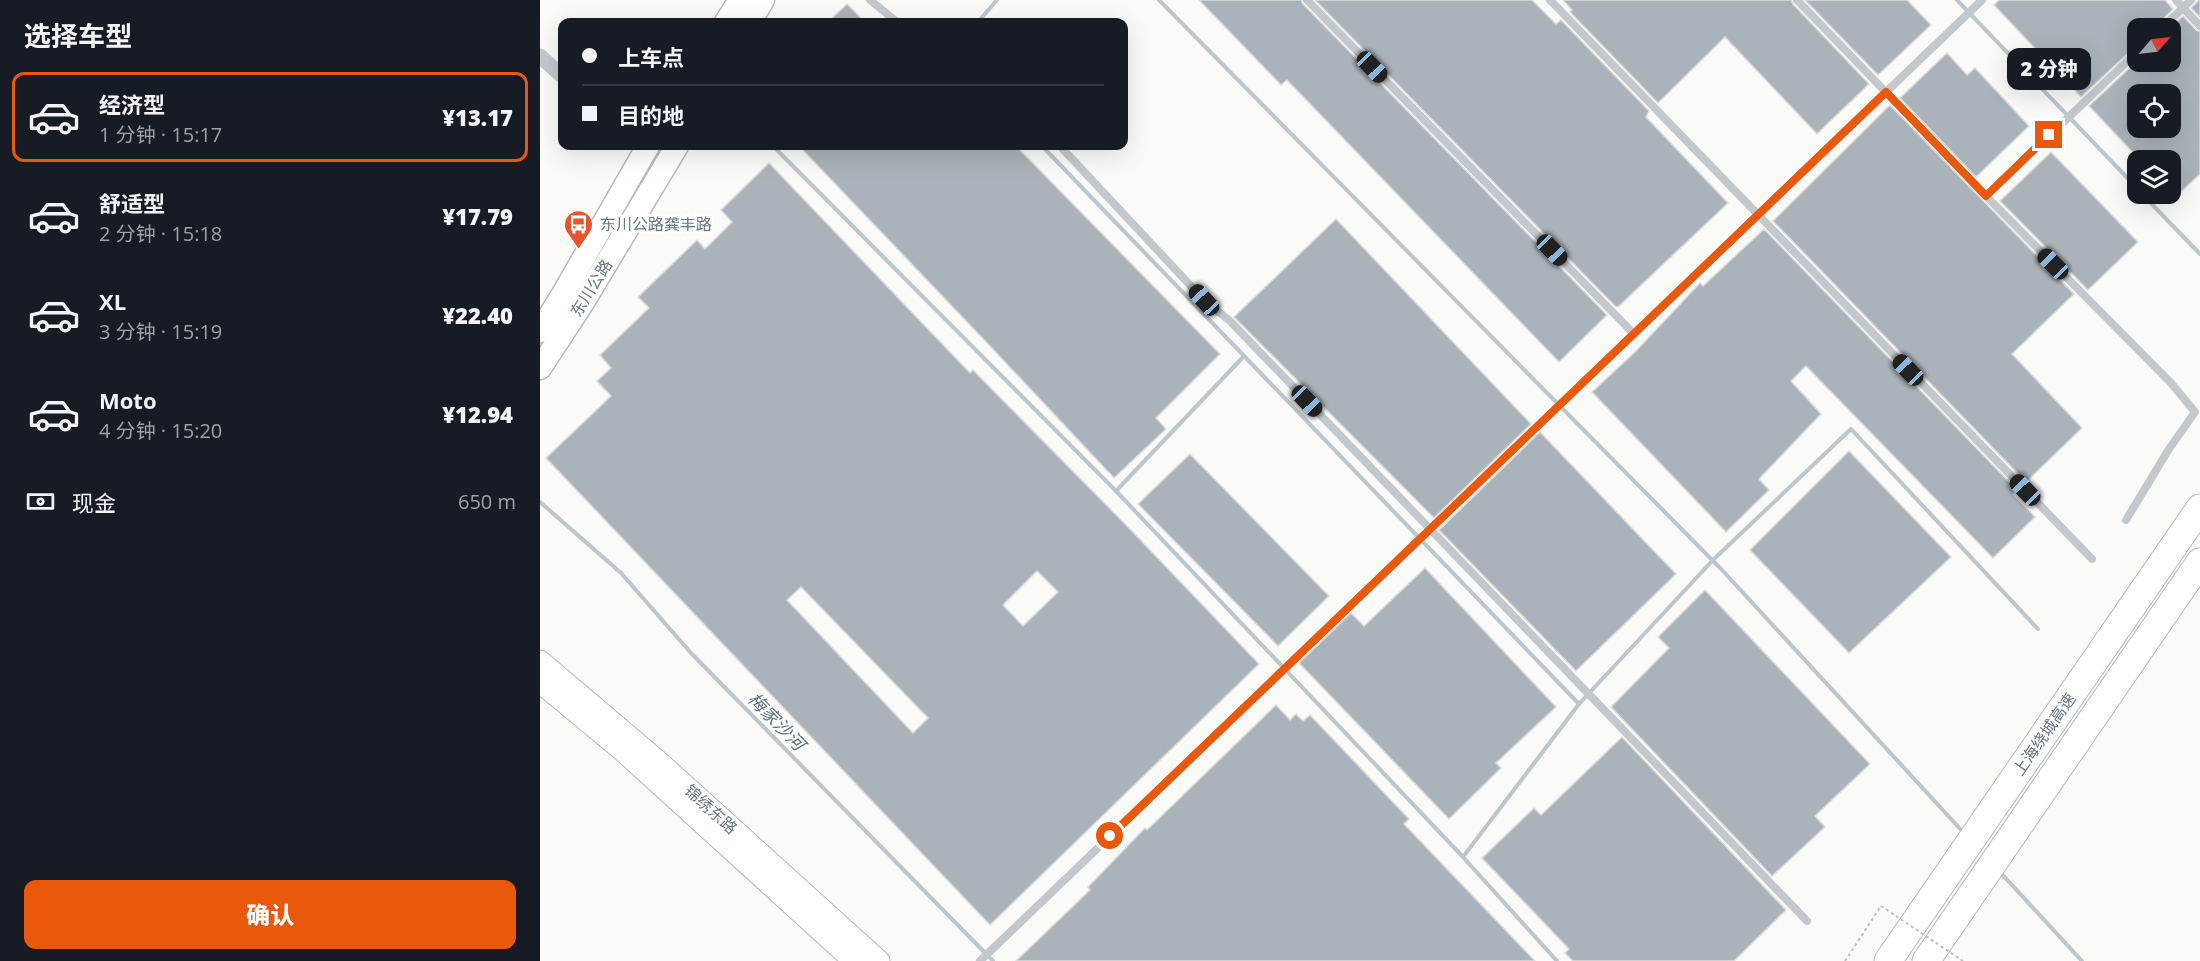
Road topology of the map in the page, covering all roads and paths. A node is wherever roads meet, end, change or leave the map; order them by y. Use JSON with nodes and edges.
{"nodes":[{"id":1,"x":740,"y":0,"type":"edge"},
{"id":2,"x":763,"y":0,"type":"edge"},
{"id":3,"x":870,"y":0,"type":"edge"},
{"id":4,"x":1307,"y":0,"type":"edge"},
{"id":5,"x":1550,"y":0,"type":"edge"},
{"id":6,"x":1797,"y":0,"type":"edge"},
{"id":7,"x":1982,"y":0,"type":"edge"},
{"id":8,"x":2176,"y":0,"type":"edge"},
{"id":9,"x":2191,"y":0,"type":"edge"},
{"id":10,"x":2183,"y":8,"type":"junction"},
{"id":11,"x":729,"y":18,"type":"edge"},
{"id":12,"x":752,"y":18,"type":"edge"},
{"id":13,"x":892,"y":18,"type":"edge"},
{"id":14,"x":2172,"y":18,"type":"edge"},
{"id":15,"x":2200,"y":26,"type":"edge"},
{"id":16,"x":540,"y":56,"type":"edge"},
{"id":17,"x":2127,"y":61,"type":"edge"},
{"id":18,"x":558,"y":72,"type":"edge"},
{"id":19,"x":1886,"y":92,"type":"junction"},
{"id":20,"x":642,"y":150,"type":"edge"},
{"id":21,"x":647,"y":150,"type":"edge"},
{"id":22,"x":675,"y":150,"type":"edge"},
{"id":23,"x":1064,"y":150,"type":"edge"},
{"id":24,"x":665,"y":166,"type":"junction"},
{"id":25,"x":1986,"y":196,"type":"junction"},
{"id":26,"x":1758,"y":215,"type":"junction"},
{"id":27,"x":540,"y":331,"type":"edge"},
{"id":28,"x":1634,"y":334,"type":"junction"},
{"id":29,"x":540,"y":368,"type":"edge"},
{"id":30,"x":2200,"y":508,"type":"edge"},
{"id":31,"x":2126,"y":520,"type":"dead end"},
{"id":32,"x":1427,"y":532,"type":"junction"},
{"id":33,"x":2092,"y":559,"type":"dead end"},
{"id":34,"x":2200,"y":562,"type":"edge"},
{"id":35,"x":540,"y":661,"type":"edge"},
{"id":36,"x":540,"y":682,"type":"edge"},
{"id":37,"x":1807,"y":921,"type":"dead end"},
{"id":38,"x":982,"y":960,"type":"edge"},
{"id":39,"x":854,"y":961,"type":"edge"},
{"id":40,"x":879,"y":961,"type":"edge"},
{"id":41,"x":1845,"y":961,"type":"edge"},
{"id":42,"x":1888,"y":961,"type":"edge"},
{"id":43,"x":1926,"y":961,"type":"edge"},
{"id":44,"x":1964,"y":961,"type":"edge"}],
"edges":[{"from":1,"to":11,"type":"main road"},
{"from":2,"to":12,"type":"main road"},
{"from":3,"to":13,"type":"lane"},
{"from":4,"to":28,"type":"lane"},
{"from":5,"to":26,"type":"lane"},
{"from":6,"to":19,"type":"lane"},
{"from":7,"to":19,"type":"lane"},
{"from":8,"to":10,"type":"lane"},
{"from":9,"to":10,"type":"lane"},
{"from":10,"to":14,"type":"lane"},
{"from":10,"to":15,"type":"lane"},
{"from":16,"to":18,"type":"street"},
{"from":17,"to":25,"type":"lane"},
{"from":19,"to":25,"type":"lane"},
{"from":19,"to":26,"type":"lane"},
{"from":20,"to":27,"type":"main road","name":"东川公路"},
{"from":21,"to":24,"type":"street"},
{"from":22,"to":24,"type":"main road","name":"东川公路"},
{"from":23,"to":32,"type":"lane"},
{"from":24,"to":29,"type":"main road","name":"东川公路"},
{"from":25,"to":31,"type":"lane"},
{"from":26,"to":28,"type":"lane"},
{"from":26,"to":33,"type":"lane"},
{"from":28,"to":32,"type":"lane"},
{"from":30,"to":42,"type":"highway","name":"上海绕城高速"},
{"from":32,"to":37,"type":"lane"},
{"from":32,"to":38,"type":"lane"},
{"from":34,"to":43,"type":"highway","name":"上海绕城高速"},
{"from":35,"to":40,"type":"main road","name":"锦绣东路"},
{"from":36,"to":39,"type":"main road","name":"锦绣东路"},
{"from":41,"to":44,"type":"path","bridge":true}]}
